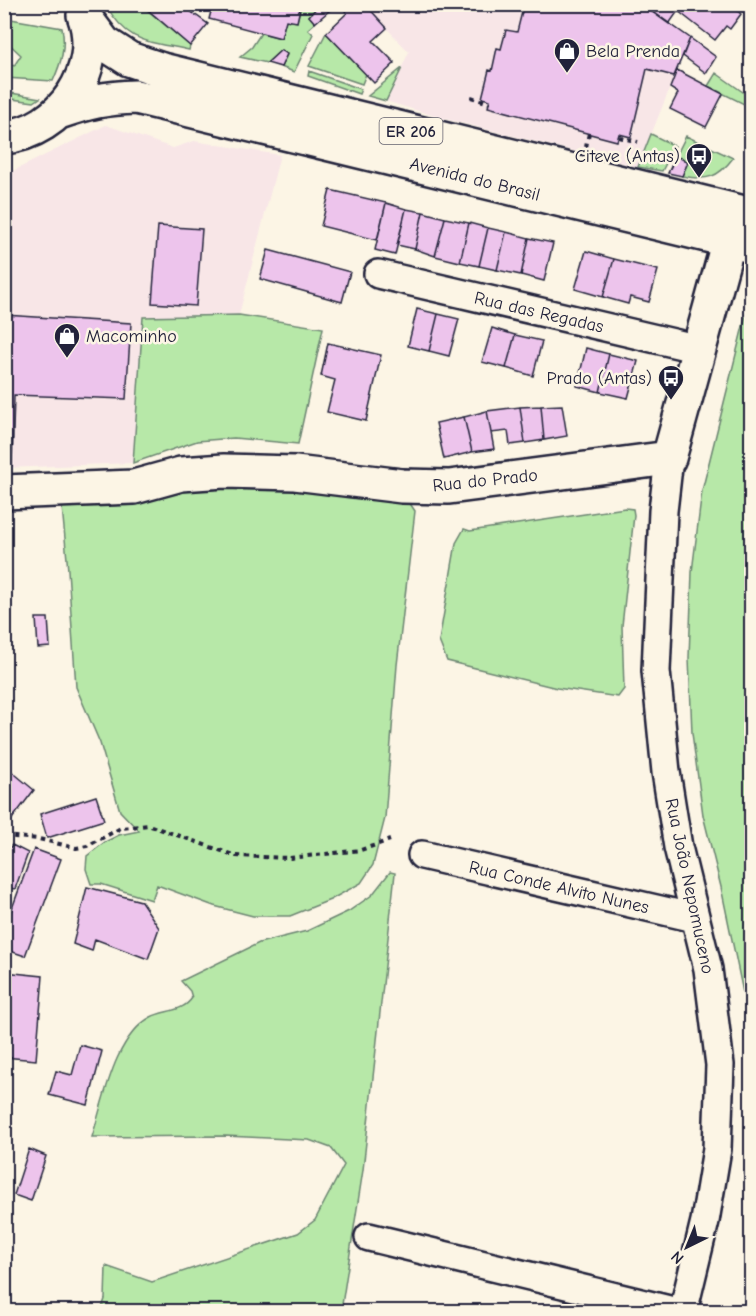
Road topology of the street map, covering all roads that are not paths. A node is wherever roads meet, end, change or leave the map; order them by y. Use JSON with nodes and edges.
{"nodes":[{"id":1,"x":83,"y":12,"type":"edge"},
{"id":2,"x":59,"y":112,"type":"junction"},
{"id":3,"x":4,"y":137,"type":"edge"},
{"id":4,"x":752,"y":215,"type":"edge"},
{"id":5,"x":740,"y":243,"type":"edge"},
{"id":6,"x":378,"y":274,"type":"dead end"},
{"id":7,"x":699,"y":349,"type":"junction"},
{"id":8,"x":669,"y":459,"type":"junction"},
{"id":9,"x":4,"y":492,"type":"edge"},
{"id":10,"x":422,"y":855,"type":"dead end"},
{"id":11,"x":695,"y":918,"type":"junction"},
{"id":12,"x":369,"y":1237,"type":"dead end"},
{"id":13,"x":678,"y":1311,"type":"edge"},
{"id":14,"x":683,"y":1311,"type":"edge"}],
"edges":[{"from":1,"to":2,"type":"main road","name":"Avenida do Brasil"},
{"from":1,"to":4,"type":"main road","name":"Avenida do Brasil","number":"ER 206"},
{"from":2,"to":3,"type":"main road","name":"Avenida do Brasil","number":"ER 206"},
{"from":2,"to":5,"type":"main road","name":"Avenida do Brasil","number":"ER 206"},
{"from":5,"to":7,"type":"main road"},
{"from":6,"to":7,"type":"street","name":"Rua das Regadas"},
{"from":7,"to":8,"type":"main road"},
{"from":8,"to":9,"type":"main road","name":"Rua do Prado"},
{"from":8,"to":11,"type":"street","name":"Rua João Nepomuceno"},
{"from":10,"to":11,"type":"street","name":"Rua Conde Alvito Nunes"},
{"from":11,"to":14,"type":"street","name":"Rua João Nepomuceno"},
{"from":12,"to":13,"type":"street"}]}
